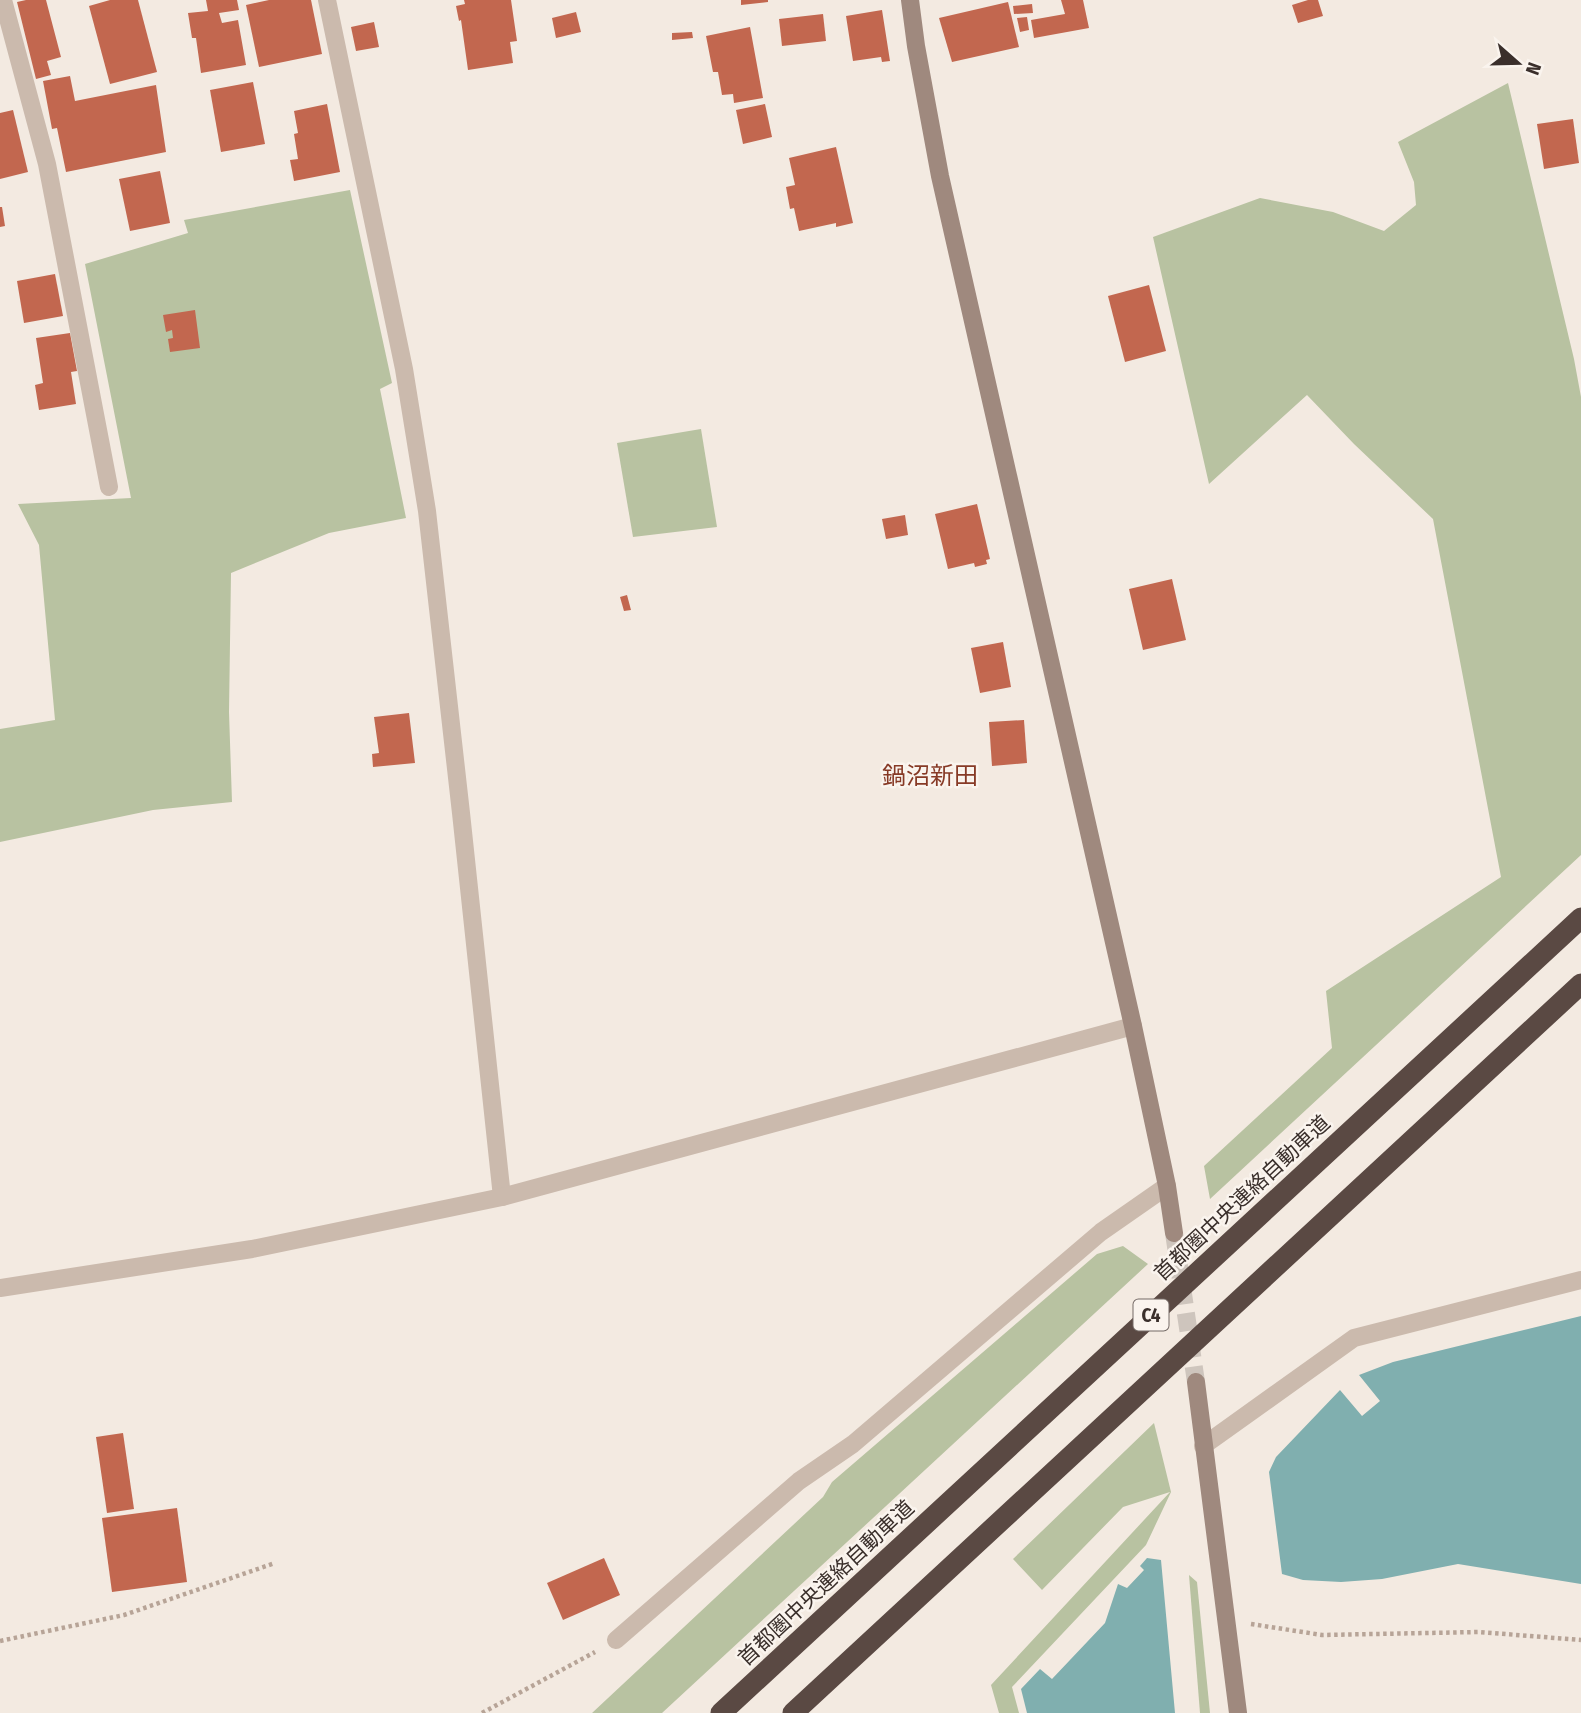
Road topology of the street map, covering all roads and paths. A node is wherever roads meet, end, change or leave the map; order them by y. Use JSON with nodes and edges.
{"nodes":[{"id":1,"x":3,"y":0,"type":"edge"},
{"id":2,"x":327,"y":0,"type":"edge"},
{"id":3,"x":910,"y":0,"type":"edge"},
{"id":4,"x":109,"y":487,"type":"dead end"},
{"id":5,"x":1581,"y":918,"type":"edge"},
{"id":6,"x":1581,"y":984,"type":"edge"},
{"id":7,"x":1133,"y":1026,"type":"junction"},
{"id":8,"x":1167,"y":1186,"type":"junction"},
{"id":9,"x":502,"y":1197,"type":"junction"},
{"id":10,"x":1174,"y":1233,"type":"tunnel mouth"},
{"id":11,"x":1581,"y":1280,"type":"edge"},
{"id":12,"x":0,"y":1288,"type":"edge"},
{"id":13,"x":1196,"y":1382,"type":"tunnel mouth"},
{"id":14,"x":1203,"y":1446,"type":"junction"},
{"id":15,"x":275,"y":1563,"type":"dead end"},
{"id":16,"x":1227,"y":1620,"type":"junction"},
{"id":17,"x":616,"y":1640,"type":"joint"},
{"id":18,"x":1581,"y":1640,"type":"edge"},
{"id":19,"x":0,"y":1642,"type":"edge"},
{"id":20,"x":482,"y":1713,"type":"edge"},
{"id":21,"x":721,"y":1713,"type":"edge"},
{"id":22,"x":793,"y":1713,"type":"edge"},
{"id":23,"x":1238,"y":1713,"type":"edge"}],
"edges":[{"from":1,"to":4,"type":"street"},
{"from":2,"to":9,"type":"street"},
{"from":3,"to":7,"type":"street"},
{"from":5,"to":21,"type":"highway","name":"首都圏中央連絡自動車道","number":"C4"},
{"from":6,"to":22,"type":"highway","number":"C4"},
{"from":7,"to":8,"type":"street"},
{"from":7,"to":9,"type":"street"},
{"from":8,"to":10,"type":"street"},
{"from":8,"to":17,"type":"street"},
{"from":9,"to":12,"type":"street"},
{"from":11,"to":14,"type":"street"},
{"from":13,"to":14,"type":"street"},
{"from":14,"to":16,"type":"street"},
{"from":15,"to":19,"type":"path"},
{"from":16,"to":18,"type":"path"},
{"from":16,"to":23,"type":"street"},
{"from":17,"to":20,"type":"path"}]}
